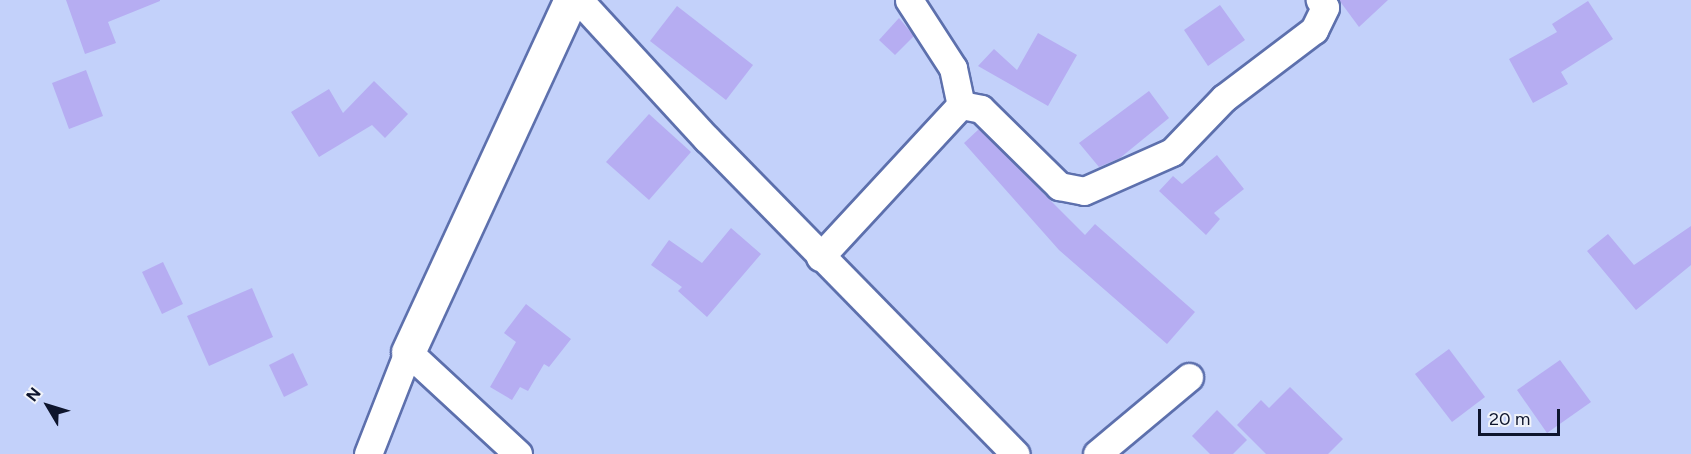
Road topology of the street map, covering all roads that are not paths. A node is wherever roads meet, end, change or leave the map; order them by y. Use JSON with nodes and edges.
{"nodes":[{"id":1,"x":571,"y":0,"type":"edge"},
{"id":2,"x":579,"y":0,"type":"edge"},
{"id":3,"x":909,"y":0,"type":"edge"},
{"id":4,"x":1320,"y":0,"type":"edge"},
{"id":5,"x":961,"y":105,"type":"junction"},
{"id":6,"x":820,"y":257,"type":"junction"},
{"id":7,"x":408,"y":352,"type":"junction"},
{"id":8,"x":1189,"y":377,"type":"dead end"},
{"id":9,"x":368,"y":454,"type":"edge"},
{"id":10,"x":518,"y":454,"type":"edge"},
{"id":11,"x":1016,"y":454,"type":"edge"},
{"id":12,"x":1097,"y":454,"type":"edge"}],
"edges":[{"from":1,"to":7,"type":"street"},
{"from":2,"to":6,"type":"street"},
{"from":3,"to":5,"type":"street"},
{"from":4,"to":5,"type":"street"},
{"from":5,"to":6,"type":"street"},
{"from":6,"to":11,"type":"street"},
{"from":7,"to":9,"type":"street"},
{"from":7,"to":10,"type":"street"},
{"from":8,"to":12,"type":"street"}]}
